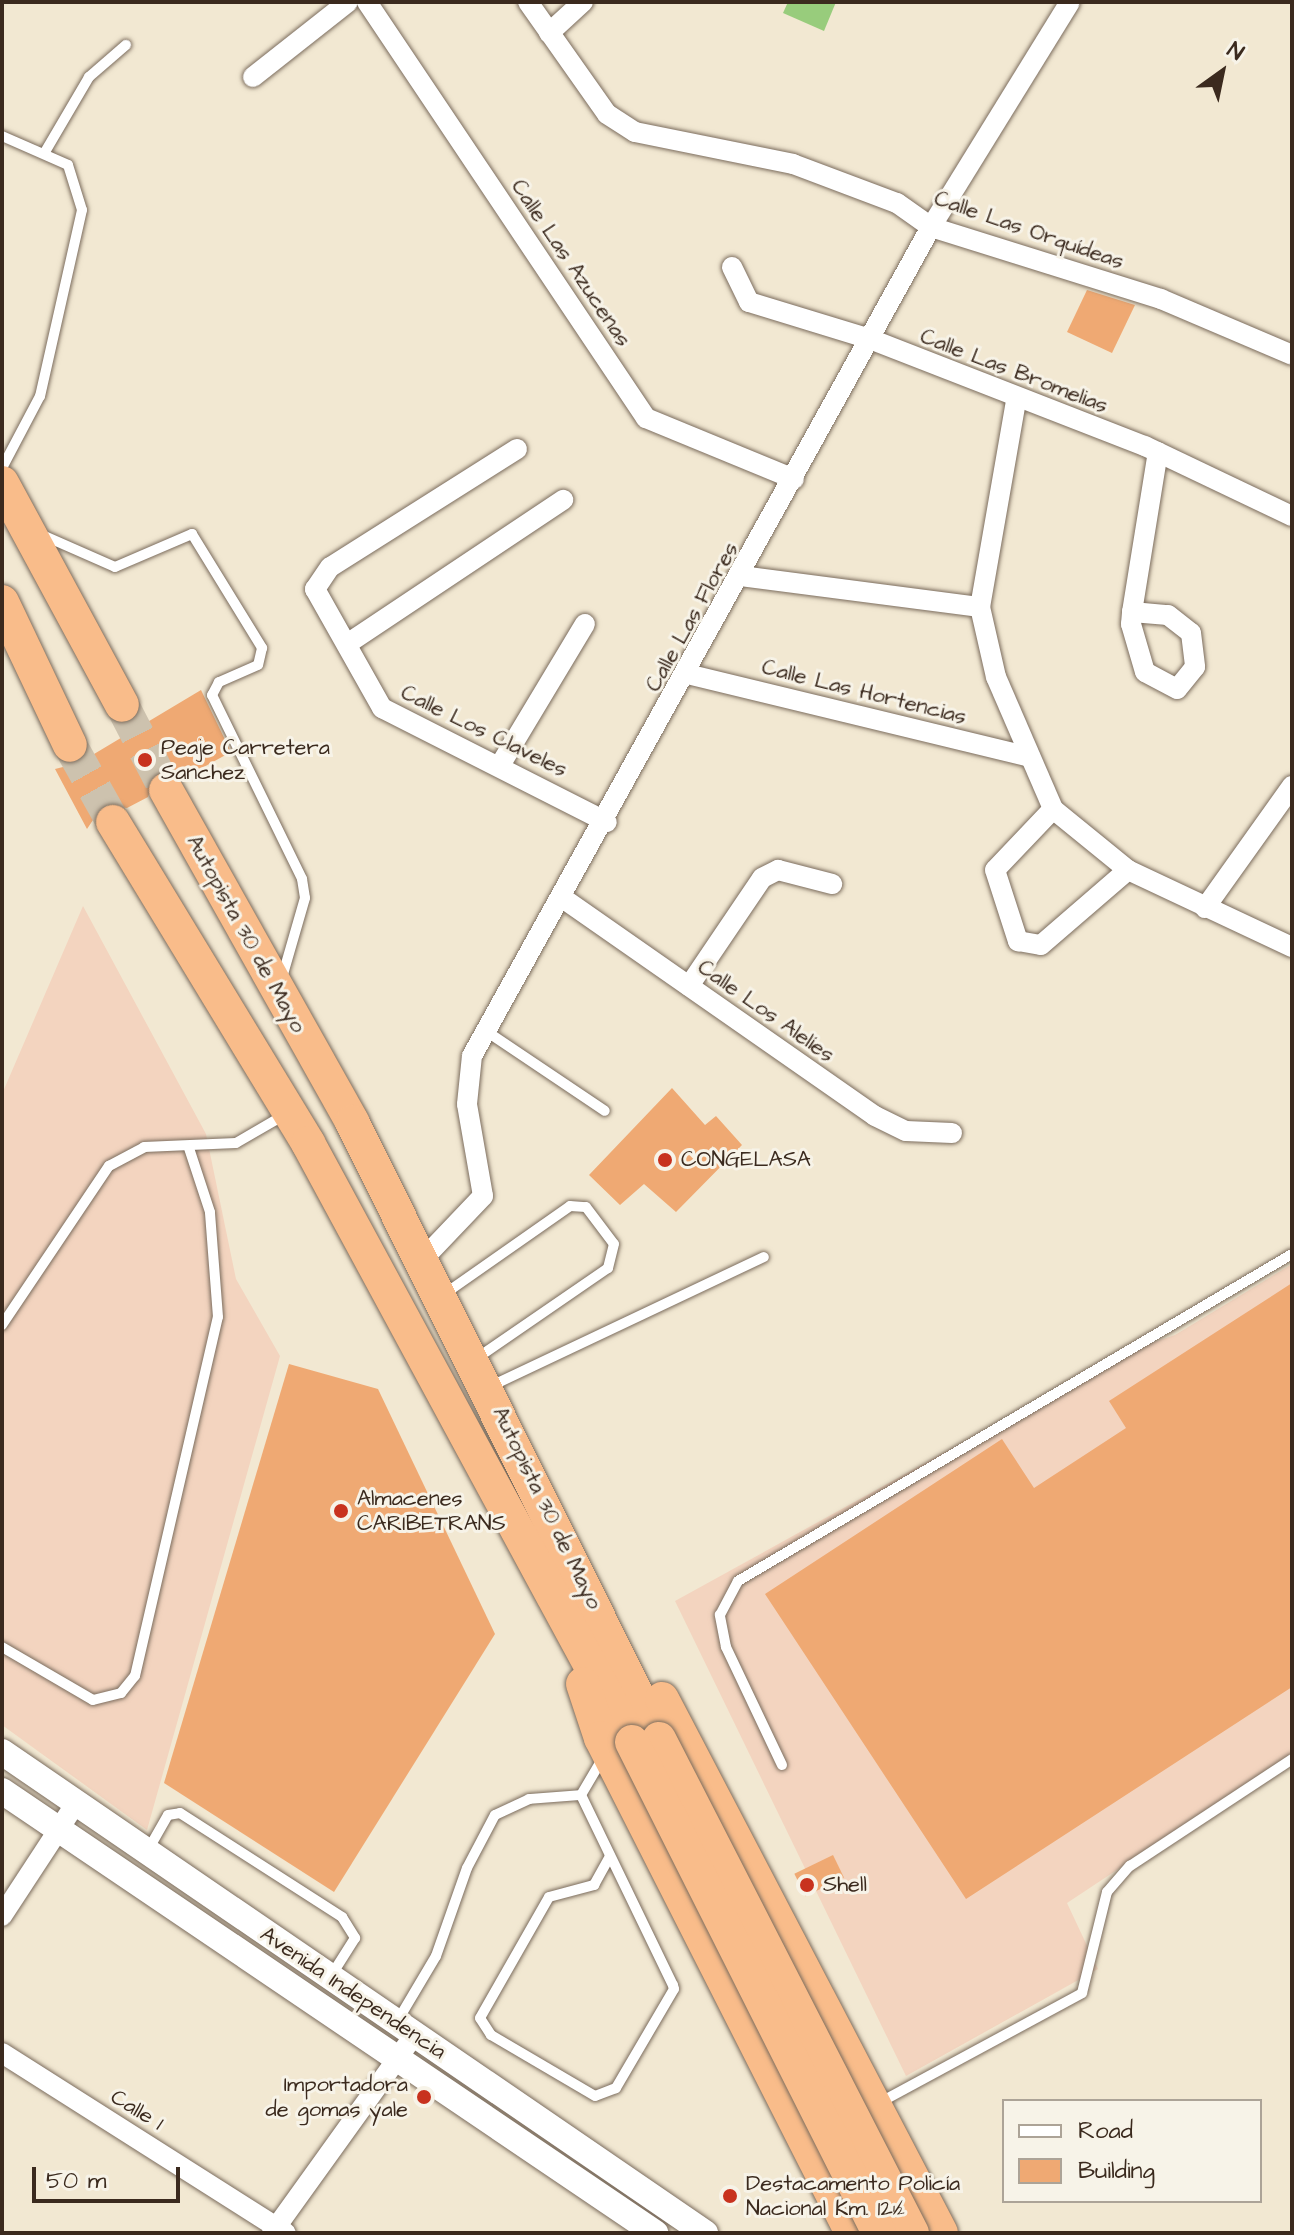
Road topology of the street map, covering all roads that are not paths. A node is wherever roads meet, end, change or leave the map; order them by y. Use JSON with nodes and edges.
{"nodes":[{"id":1,"x":348,"y":2,"type":"edge"},
{"id":2,"x":367,"y":2,"type":"edge"},
{"id":3,"x":528,"y":2,"type":"edge"},
{"id":4,"x":583,"y":2,"type":"edge"},
{"id":5,"x":1070,"y":2,"type":"edge"},
{"id":6,"x":549,"y":33,"type":"junction"},
{"id":7,"x":126,"y":45,"type":"dead end"},
{"id":8,"x":253,"y":77,"type":"dead end"},
{"id":9,"x":2,"y":136,"type":"edge"},
{"id":10,"x":45,"y":152,"type":"junction"},
{"id":11,"x":931,"y":227,"type":"junction"},
{"id":12,"x":732,"y":267,"type":"dead end"},
{"id":13,"x":870,"y":339,"type":"junction"},
{"id":14,"x":1291,"y":353,"type":"edge"},
{"id":15,"x":1016,"y":401,"type":"junction"},
{"id":16,"x":517,"y":449,"type":"dead end"},
{"id":17,"x":1158,"y":452,"type":"junction"},
{"id":18,"x":2,"y":468,"type":"edge"},
{"id":19,"x":794,"y":479,"type":"junction"},
{"id":20,"x":2,"y":483,"type":"edge"},
{"id":21,"x":563,"y":500,"type":"dead end"},
{"id":22,"x":1292,"y":516,"type":"edge"},
{"id":23,"x":26,"y":528,"type":"junction"},
{"id":24,"x":741,"y":576,"type":"junction"},
{"id":25,"x":2,"y":602,"type":"edge"},
{"id":26,"x":980,"y":607,"type":"junction"},
{"id":27,"x":1132,"y":612,"type":"dead end"},
{"id":28,"x":585,"y":624,"type":"dead end"},
{"id":29,"x":347,"y":644,"type":"junction"},
{"id":30,"x":687,"y":674,"type":"junction"},
{"id":31,"x":122,"y":705,"type":"tunnel mouth"},
{"id":32,"x":70,"y":745,"type":"tunnel mouth"},
{"id":33,"x":1030,"y":757,"type":"junction"},
{"id":34,"x":502,"y":762,"type":"junction"},
{"id":35,"x":1292,"y":786,"type":"edge"},
{"id":36,"x":166,"y":790,"type":"tunnel mouth"},
{"id":37,"x":1053,"y":809,"type":"junction"},
{"id":38,"x":113,"y":822,"type":"tunnel mouth"},
{"id":39,"x":607,"y":822,"type":"junction"},
{"id":40,"x":1128,"y":870,"type":"junction"},
{"id":41,"x":832,"y":884,"type":"dead end"},
{"id":42,"x":564,"y":899,"type":"junction"},
{"id":43,"x":1205,"y":908,"type":"junction"},
{"id":44,"x":1292,"y":947,"type":"edge"},
{"id":45,"x":689,"y":986,"type":"junction"},
{"id":46,"x":278,"y":994,"type":"junction"},
{"id":47,"x":486,"y":1031,"type":"junction"},
{"id":48,"x":605,"y":1111,"type":"dead end"},
{"id":49,"x":289,"y":1112,"type":"junction"},
{"id":50,"x":352,"y":1122,"type":"junction"},
{"id":51,"x":952,"y":1133,"type":"dead end"},
{"id":52,"x":308,"y":1143,"type":"junction"},
{"id":53,"x":189,"y":1148,"type":"junction"},
{"id":54,"x":1292,"y":1254,"type":"edge"},
{"id":55,"x":764,"y":1257,"type":"dead end"},
{"id":56,"x":423,"y":1259,"type":"junction"},
{"id":57,"x":441,"y":1296,"type":"junction"},
{"id":58,"x":2,"y":1325,"type":"edge"},
{"id":59,"x":480,"y":1374,"type":"junction"},
{"id":60,"x":563,"y":1539,"type":"junction"},
{"id":61,"x":2,"y":1647,"type":"edge"},
{"id":62,"x":633,"y":1744,"type":"junction"},
{"id":63,"x":2,"y":1752,"type":"edge"},
{"id":64,"x":1292,"y":1759,"type":"edge"},
{"id":65,"x":782,"y":1765,"type":"dead end"},
{"id":66,"x":2,"y":1791,"type":"edge"},
{"id":67,"x":581,"y":1795,"type":"junction"},
{"id":68,"x":76,"y":1803,"type":"junction"},
{"id":69,"x":58,"y":1830,"type":"junction"},
{"id":70,"x":147,"y":1852,"type":"junction"},
{"id":71,"x":610,"y":1856,"type":"junction"},
{"id":72,"x":2,"y":1916,"type":"edge"},
{"id":73,"x":331,"y":1977,"type":"junction"},
{"id":74,"x":406,"y":2028,"type":"junction"},
{"id":75,"x":2,"y":2053,"type":"edge"},
{"id":76,"x":392,"y":2061,"type":"junction"},
{"id":77,"x":874,"y":2105,"type":"junction"},
{"id":78,"x":805,"y":2142,"type":"junction"},
{"id":79,"x":827,"y":2184,"type":"junction"},
{"id":80,"x":278,"y":2231,"type":"edge"},
{"id":81,"x":655,"y":2233,"type":"edge"},
{"id":82,"x":705,"y":2233,"type":"edge"},
{"id":83,"x":824,"y":2233,"type":"edge"},
{"id":84,"x":852,"y":2233,"type":"edge"},
{"id":85,"x":879,"y":2233,"type":"edge"},
{"id":86,"x":912,"y":2233,"type":"edge"},
{"id":87,"x":941,"y":2233,"type":"edge"}],
"edges":[{"from":1,"to":8,"type":"street"},
{"from":2,"to":19,"type":"street","name":"Calle Las Azucenas"},
{"from":3,"to":6,"type":"street","name":"Calle Las Orquídeas"},
{"from":4,"to":6,"type":"street"},
{"from":5,"to":11,"type":"street","name":"Calle Las Flores"},
{"from":6,"to":11,"type":"street","name":"Calle Las Orquídeas"},
{"from":7,"to":10,"type":"lane"},
{"from":9,"to":10,"type":"lane"},
{"from":10,"to":18,"type":"lane"},
{"from":11,"to":13,"type":"street","name":"Calle Las Flores"},
{"from":11,"to":14,"type":"street","name":"Calle Las Orquídeas"},
{"from":12,"to":13,"type":"street","name":"Calle Las Bromelias"},
{"from":13,"to":15,"type":"street","name":"Calle Las Bromelias"},
{"from":13,"to":19,"type":"street","name":"Calle Las Flores"},
{"from":15,"to":17,"type":"street","name":"Calle Las Bromelias"},
{"from":15,"to":26,"type":"street"},
{"from":16,"to":29,"type":"street","name":"Calle Los Claveles"},
{"from":17,"to":22,"type":"street","name":"Calle Las Bromelias"},
{"from":17,"to":27,"type":"street"},
{"from":19,"to":24,"type":"street","name":"Calle Las Flores"},
{"from":20,"to":23,"type":"highway"},
{"from":21,"to":29,"type":"street"},
{"from":23,"to":31,"type":"highway"},
{"from":23,"to":46,"type":"lane"},
{"from":24,"to":26,"type":"street"},
{"from":24,"to":30,"type":"street","name":"Calle Las Flores"},
{"from":25,"to":32,"type":"highway"},
{"from":26,"to":33,"type":"street"},
{"from":28,"to":34,"type":"street"},
{"from":29,"to":34,"type":"street","name":"Calle Los Claveles"},
{"from":30,"to":33,"type":"street","name":"Calle Las Hortencias"},
{"from":30,"to":39,"type":"street","name":"Calle Las Flores"},
{"from":33,"to":37,"type":"street"},
{"from":34,"to":39,"type":"street","name":"Calle Los Claveles"},
{"from":35,"to":43,"type":"street"},
{"from":36,"to":46,"type":"highway","name":"Autopista 30 de Mayo"},
{"from":37,"to":40,"type":"street"},
{"from":37,"to":40,"type":"street"},
{"from":38,"to":49,"type":"highway","name":"Autopista 30 de Mayo"},
{"from":39,"to":42,"type":"street","name":"Calle Las Flores"},
{"from":40,"to":43,"type":"street"},
{"from":41,"to":45,"type":"street"},
{"from":42,"to":45,"type":"street","name":"Calle Los Alelíes"},
{"from":42,"to":47,"type":"street","name":"Calle Las Flores"},
{"from":43,"to":44,"type":"street"},
{"from":45,"to":51,"type":"street","name":"Calle Los Alelíes"},
{"from":46,"to":50,"type":"highway","name":"Autopista 30 de Mayo"},
{"from":47,"to":48,"type":"lane"},
{"from":47,"to":56,"type":"street","name":"Calle Las Flores"},
{"from":49,"to":52,"type":"highway","name":"Autopista 30 de Mayo"},
{"from":49,"to":53,"type":"lane"},
{"from":50,"to":52,"type":"highway"},
{"from":50,"to":56,"type":"highway","name":"Autopista 30 de Mayo"},
{"from":52,"to":62,"type":"highway","name":"Autopista 30 de Mayo"},
{"from":53,"to":58,"type":"lane"},
{"from":53,"to":61,"type":"lane"},
{"from":54,"to":65,"type":"lane"},
{"from":55,"to":59,"type":"lane"},
{"from":56,"to":57,"type":"highway","name":"Autopista 30 de Mayo"},
{"from":57,"to":59,"type":"highway","name":"Autopista 30 de Mayo"},
{"from":57,"to":59,"type":"lane"},
{"from":59,"to":60,"type":"highway","name":"Autopista 30 de Mayo"},
{"from":60,"to":62,"type":"highway","name":"Autopista 30 de Mayo"},
{"from":60,"to":77,"type":"highway"},
{"from":62,"to":67,"type":"lane"},
{"from":62,"to":78,"type":"highway"},
{"from":62,"to":85,"type":"highway","name":"Autopista 30 de Mayo","bridge":true},
{"from":62,"to":86,"type":"highway","name":"Autopista 30 de Mayo","bridge":true},
{"from":63,"to":68,"type":"street","name":"Avenida Independencia"},
{"from":64,"to":77,"type":"lane"},
{"from":66,"to":69,"type":"street","name":"Avenida Independencia"},
{"from":67,"to":71,"type":"lane"},
{"from":67,"to":74,"type":"lane"},
{"from":68,"to":69,"type":"street"},
{"from":68,"to":70,"type":"street","name":"Avenida Independencia"},
{"from":69,"to":72,"type":"street"},
{"from":69,"to":76,"type":"street","name":"Avenida Independencia"},
{"from":70,"to":73,"type":"street","name":"Avenida Independencia"},
{"from":70,"to":73,"type":"lane"},
{"from":71,"to":71,"type":"lane"},
{"from":73,"to":74,"type":"street","name":"Avenida Independencia"},
{"from":74,"to":76,"type":"street"},
{"from":74,"to":82,"type":"street","name":"Avenida Independencia"},
{"from":75,"to":80,"type":"street","name":"Calle 1"},
{"from":76,"to":80,"type":"street"},
{"from":76,"to":81,"type":"street","name":"Avenida Independencia"},
{"from":77,"to":78,"type":"lane"},
{"from":77,"to":87,"type":"highway"},
{"from":78,"to":79,"type":"highway"},
{"from":79,"to":83,"type":"highway"},
{"from":79,"to":84,"type":"highway"}]}
